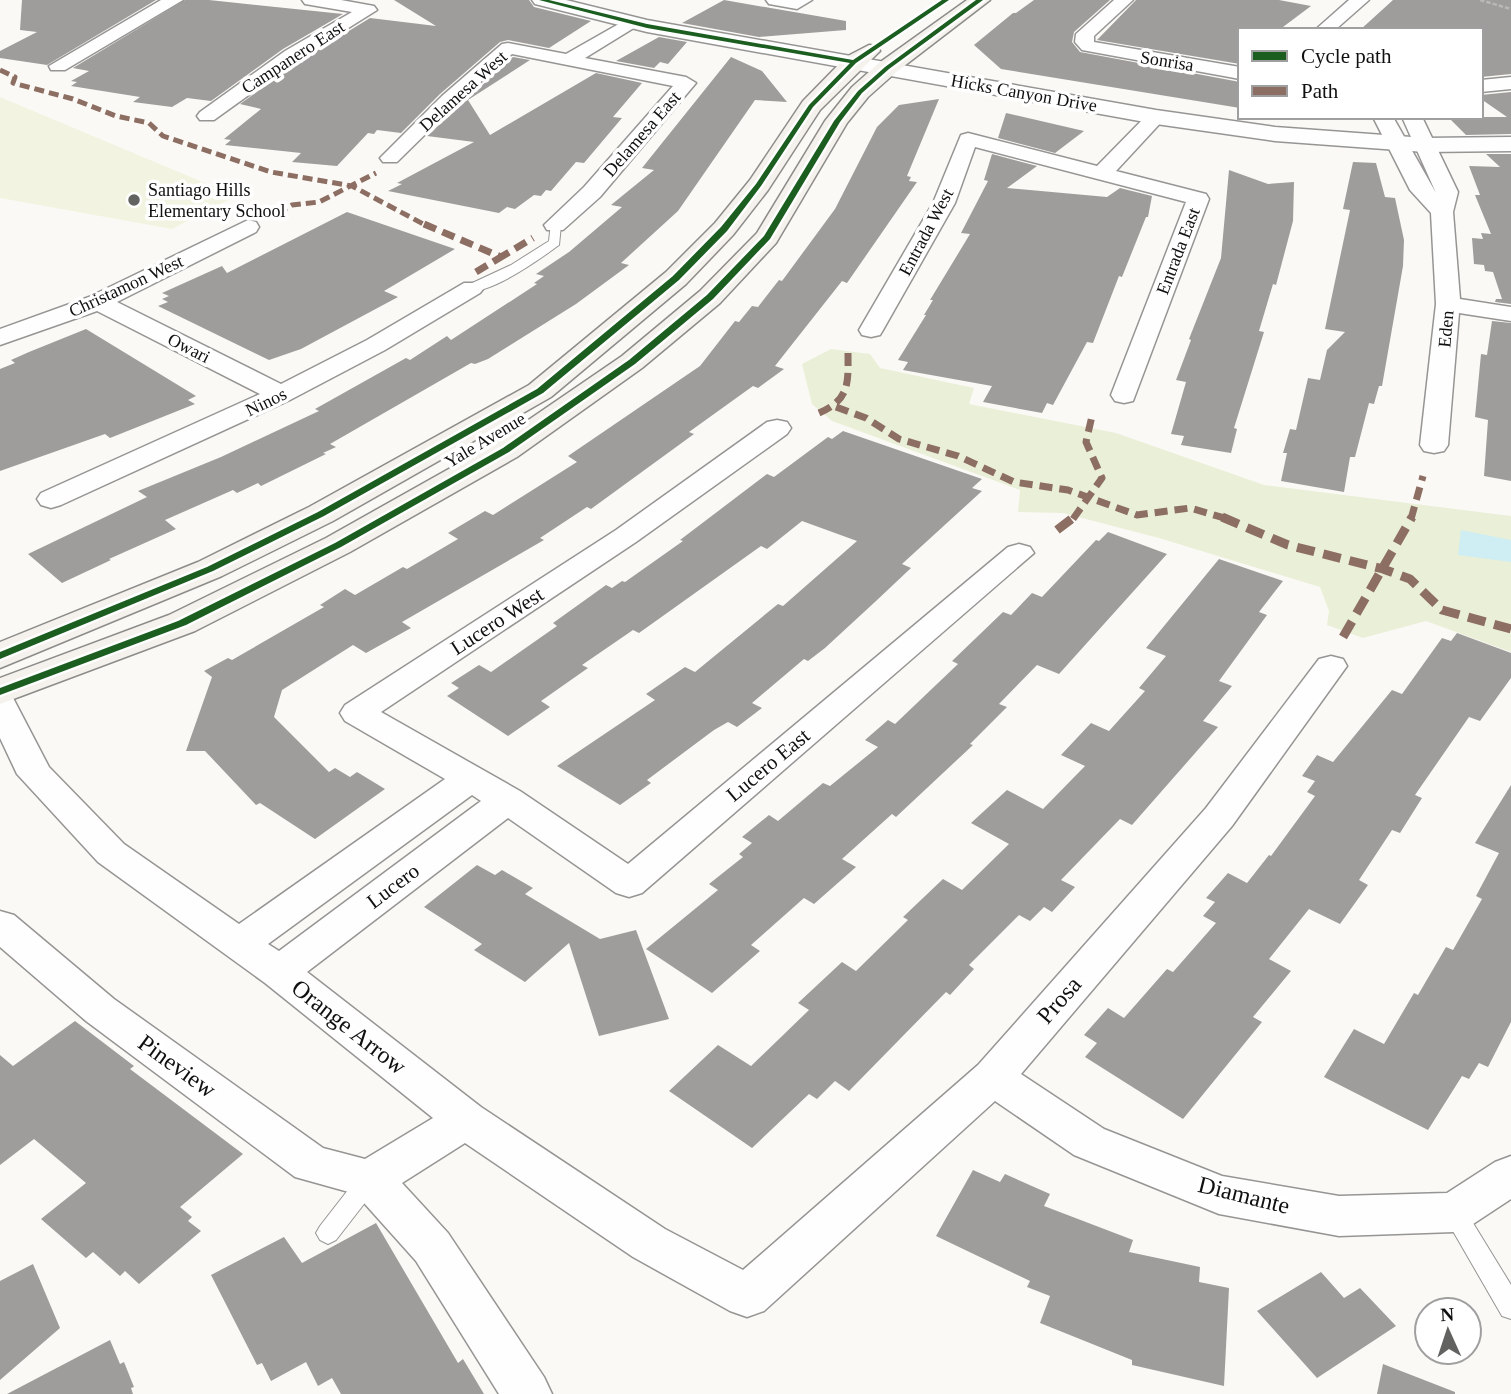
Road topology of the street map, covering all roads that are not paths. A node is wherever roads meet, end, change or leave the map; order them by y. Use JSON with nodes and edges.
{"nodes":[{"id":1,"x":174,"y":0,"type":"edge"},
{"id":2,"x":311,"y":0,"type":"edge"},
{"id":3,"x":542,"y":0,"type":"edge"},
{"id":4,"x":775,"y":0,"type":"edge"},
{"id":5,"x":803,"y":0,"type":"edge"},
{"id":6,"x":946,"y":0,"type":"edge"},
{"id":7,"x":980,"y":0,"type":"edge"},
{"id":8,"x":1124,"y":0,"type":"edge"},
{"id":9,"x":1360,"y":0,"type":"edge"},
{"id":10,"x":639,"y":24,"type":"junction"},
{"id":11,"x":1326,"y":28,"type":"edge"},
{"id":12,"x":579,"y":61,"type":"junction"},
{"id":13,"x":853,"y":62,"type":"junction"},
{"id":14,"x":58,"y":66,"type":"dead end"},
{"id":15,"x":887,"y":68,"type":"junction"},
{"id":16,"x":1238,"y":73,"type":"edge"},
{"id":17,"x":1511,"y":83,"type":"edge"},
{"id":18,"x":1483,"y":86,"type":"edge"},
{"id":19,"x":207,"y":116,"type":"dead end"},
{"id":20,"x":1156,"y":117,"type":"junction"},
{"id":21,"x":1384,"y":119,"type":"edge"},
{"id":22,"x":1413,"y":119,"type":"edge"},
{"id":23,"x":1397,"y":143,"type":"junction"},
{"id":24,"x":1511,"y":144,"type":"edge"},
{"id":25,"x":1425,"y":145,"type":"junction"},
{"id":26,"x":390,"y":158,"type":"dead end"},
{"id":27,"x":1100,"y":174,"type":"junction"},
{"id":28,"x":1441,"y":212,"type":"junction"},
{"id":29,"x":555,"y":225,"type":"joint"},
{"id":30,"x":247,"y":227,"type":"dead end"},
{"id":31,"x":472,"y":288,"type":"joint"},
{"id":32,"x":98,"y":302,"type":"junction"},
{"id":33,"x":1448,"y":304,"type":"junction"},
{"id":34,"x":1511,"y":314,"type":"edge"},
{"id":35,"x":871,"y":330,"type":"dead end"},
{"id":36,"x":0,"y":338,"type":"edge"},
{"id":37,"x":281,"y":394,"type":"junction"},
{"id":38,"x":1124,"y":395,"type":"dead end"},
{"id":39,"x":777,"y":428,"type":"dead end"},
{"id":40,"x":1434,"y":446,"type":"dead end"},
{"id":41,"x":51,"y":499,"type":"dead end"},
{"id":42,"x":1019,"y":552,"type":"dead end"},
{"id":43,"x":0,"y":656,"type":"edge"},
{"id":44,"x":1331,"y":666,"type":"dead end"},
{"id":45,"x":0,"y":692,"type":"edge"},
{"id":46,"x":0,"y":704,"type":"edge"},
{"id":47,"x":470,"y":779,"type":"junction"},
{"id":48,"x":507,"y":800,"type":"junction"},
{"id":49,"x":0,"y":925,"type":"edge"},
{"id":50,"x":239,"y":944,"type":"junction"},
{"id":51,"x":279,"y":972,"type":"junction"},
{"id":52,"x":993,"y":1077,"type":"junction"},
{"id":53,"x":466,"y":1120,"type":"junction"},
{"id":54,"x":1511,"y":1175,"type":"edge"},
{"id":55,"x":370,"y":1179,"type":"junction"},
{"id":56,"x":1454,"y":1212,"type":"junction"},
{"id":57,"x":328,"y":1233,"type":"dead end"},
{"id":58,"x":747,"y":1296,"type":"joint"},
{"id":59,"x":1511,"y":1308,"type":"edge"},
{"id":60,"x":527,"y":1394,"type":"edge"}],
"edges":[{"from":1,"to":14,"type":"street"},
{"from":2,"to":19,"type":"street","name":"Campanero East"},
{"from":3,"to":10,"type":"street","name":"Hicks Canyon Drive"},
{"from":4,"to":5,"type":"street"},
{"from":6,"to":13,"type":"main road","name":"Yale Avenue"},
{"from":7,"to":15,"type":"main road","name":"Yale Avenue"},
{"from":8,"to":16,"type":"street","name":"Sonrisa"},
{"from":9,"to":11,"type":"street"},
{"from":10,"to":12,"type":"street"},
{"from":10,"to":13,"type":"street","name":"Hicks Canyon Drive"},
{"from":12,"to":26,"type":"street","name":"Delamesa West"},
{"from":12,"to":29,"type":"street","name":"Delamesa East"},
{"from":13,"to":15,"type":"street","name":"Hicks Canyon Drive"},
{"from":13,"to":43,"type":"main road","name":"Yale Avenue"},
{"from":15,"to":20,"type":"street","name":"Hicks Canyon Drive"},
{"from":15,"to":45,"type":"main road","name":"Yale Avenue"},
{"from":17,"to":18,"type":"street"},
{"from":20,"to":23,"type":"street","name":"Hicks Canyon Drive"},
{"from":20,"to":27,"type":"street"},
{"from":21,"to":23,"type":"street"},
{"from":22,"to":25,"type":"street","name":"Eden"},
{"from":23,"to":25,"type":"street","name":"Hicks Canyon Drive"},
{"from":23,"to":28,"type":"street"},
{"from":24,"to":25,"type":"street","name":"Hicks Canyon Drive"},
{"from":25,"to":28,"type":"street","name":"Eden"},
{"from":27,"to":35,"type":"street","name":"Entrada West"},
{"from":27,"to":38,"type":"street","name":"Entrada East"},
{"from":28,"to":33,"type":"street","name":"Eden"},
{"from":29,"to":31,"type":"lane"},
{"from":30,"to":32,"type":"street","name":"Christamon West"},
{"from":31,"to":37,"type":"street","name":"Ninos"},
{"from":32,"to":36,"type":"street","name":"Christamon West"},
{"from":32,"to":37,"type":"street","name":"Owari"},
{"from":33,"to":34,"type":"street"},
{"from":33,"to":40,"type":"street","name":"Eden"},
{"from":37,"to":41,"type":"street","name":"Ninos"},
{"from":39,"to":47,"type":"street","name":"Lucero West"},
{"from":42,"to":48,"type":"street","name":"Lucero East"},
{"from":44,"to":52,"type":"street","name":"Prosa"},
{"from":46,"to":50,"type":"street","name":"Orange Arrow"},
{"from":47,"to":48,"type":"street","name":"Lucero West"},
{"from":47,"to":50,"type":"street","name":"Lucero"},
{"from":48,"to":51,"type":"street","name":"Lucero"},
{"from":49,"to":55,"type":"street","name":"Pineview"},
{"from":50,"to":51,"type":"street","name":"Orange Arrow"},
{"from":51,"to":53,"type":"street","name":"Orange Arrow"},
{"from":52,"to":56,"type":"street","name":"Diamante"},
{"from":52,"to":58,"type":"street","name":"Prosa"},
{"from":53,"to":55,"type":"street"},
{"from":53,"to":58,"type":"street","name":"Orange Arrow"},
{"from":54,"to":56,"type":"street"},
{"from":55,"to":57,"type":"lane"},
{"from":55,"to":60,"type":"street"},
{"from":56,"to":59,"type":"lane"}]}
